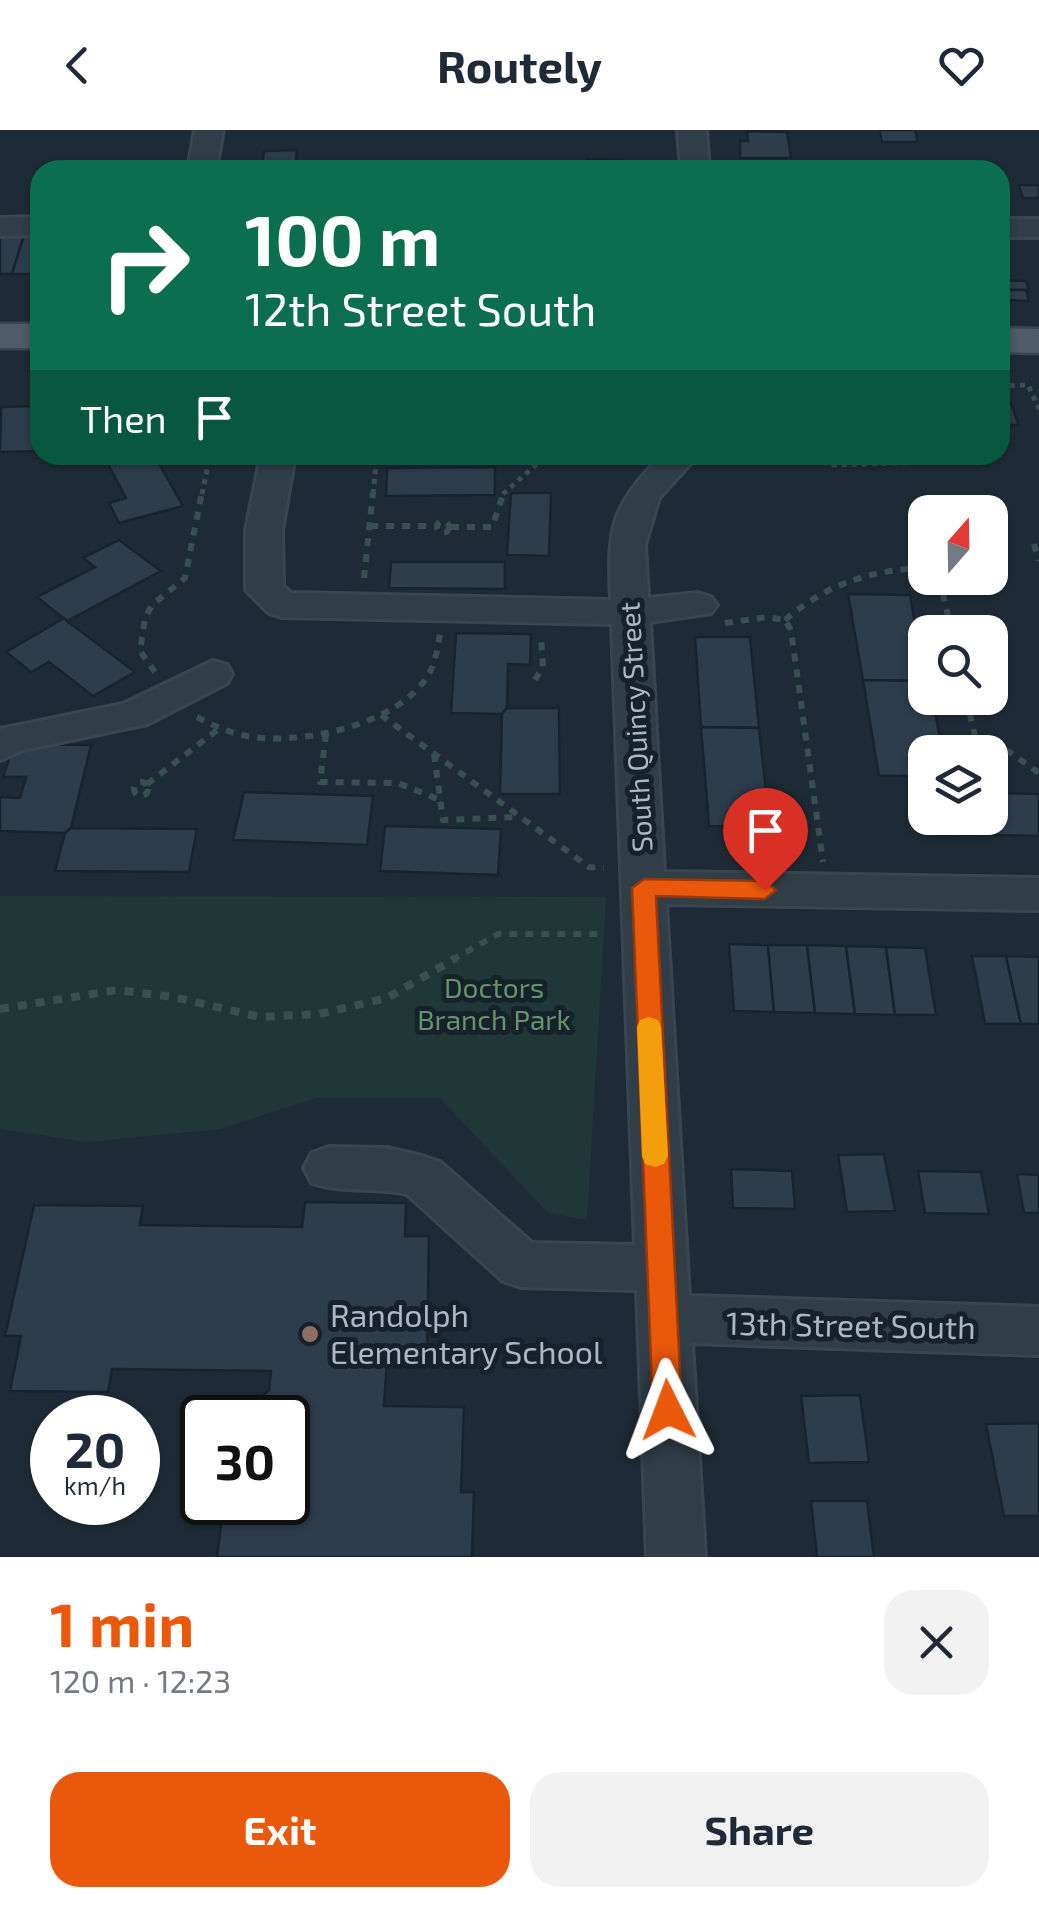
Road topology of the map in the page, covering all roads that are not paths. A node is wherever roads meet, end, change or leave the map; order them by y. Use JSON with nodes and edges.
{"nodes":[{"id":1,"x":209,"y":130,"type":"edge"},
{"id":2,"x":692,"y":130,"type":"edge"},
{"id":3,"x":204,"y":160,"type":"edge"},
{"id":4,"x":694,"y":160,"type":"edge"},
{"id":5,"x":0,"y":226,"type":"edge"},
{"id":6,"x":30,"y":226,"type":"edge"},
{"id":7,"x":1010,"y":228,"type":"edge"},
{"id":8,"x":1039,"y":228,"type":"edge"},
{"id":9,"x":0,"y":336,"type":"edge"},
{"id":10,"x":30,"y":336,"type":"edge"},
{"id":11,"x":1010,"y":340,"type":"edge"},
{"id":12,"x":1039,"y":341,"type":"edge"},
{"id":13,"x":276,"y":465,"type":"edge"},
{"id":14,"x":671,"y":465,"type":"edge"},
{"id":15,"x":629,"y":612,"type":"junction"},
{"id":16,"x":707,"y":616,"type":"road end"},
{"id":17,"x":213,"y":674,"type":"dead end"},
{"id":18,"x":0,"y":746,"type":"edge"},
{"id":19,"x":624,"y":878,"type":"junction"},
{"id":20,"x":1039,"y":894,"type":"edge"},
{"id":21,"x":328,"y":1168,"type":"dead end"},
{"id":22,"x":661,"y":1293,"type":"junction"},
{"id":23,"x":1039,"y":1330,"type":"edge"},
{"id":24,"x":676,"y":1557,"type":"edge"}],
"edges":[{"from":1,"to":3,"type":"street"},
{"from":2,"to":4,"type":"street"},
{"from":5,"to":6,"type":"street"},
{"from":7,"to":8,"type":"street"},
{"from":9,"to":10,"type":"main road"},
{"from":11,"to":12,"type":"main road"},
{"from":13,"to":15,"type":"street"},
{"from":14,"to":15,"type":"street","name":"South Quincy Street"},
{"from":15,"to":16,"type":"street"},
{"from":15,"to":19,"type":"street","name":"South Quincy Street"},
{"from":17,"to":18,"type":"street"},
{"from":19,"to":20,"type":"street"},
{"from":19,"to":22,"type":"street","name":"South Quincy Street"},
{"from":21,"to":22,"type":"street","name":"13th Street South"},
{"from":22,"to":23,"type":"street","name":"13th Street South"},
{"from":22,"to":24,"type":"street","name":"South Quincy Street"}]}
